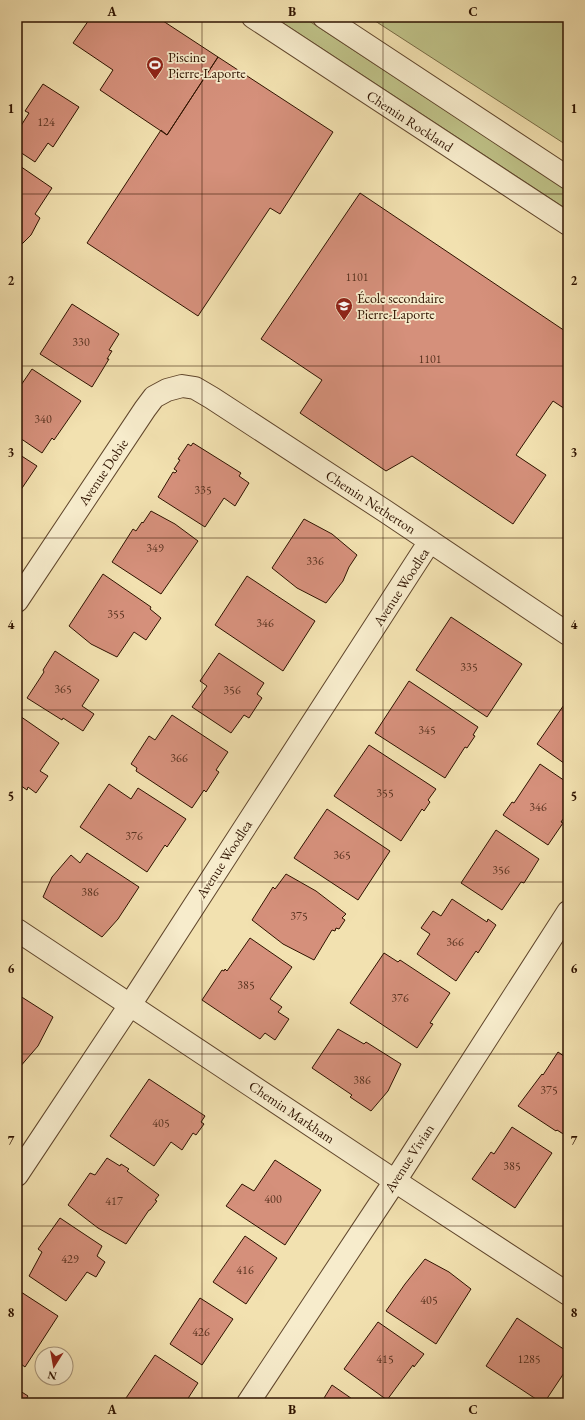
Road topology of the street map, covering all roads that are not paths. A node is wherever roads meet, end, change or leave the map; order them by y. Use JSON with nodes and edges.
{"nodes":[{"id":1,"x":253,"y":17,"type":"edge"},
{"id":2,"x":324,"y":17,"type":"edge"},
{"id":3,"x":568,"y":178,"type":"edge"},
{"id":4,"x":568,"y":224,"type":"edge"},
{"id":5,"x":212,"y":398,"type":"joint"},
{"id":6,"x":430,"y":541,"type":"junction"},
{"id":7,"x":17,"y":601,"type":"edge"},
{"id":8,"x":568,"y":634,"type":"edge"},
{"id":9,"x":568,"y":912,"type":"edge"},
{"id":10,"x":17,"y":930,"type":"edge"},
{"id":11,"x":130,"y":1005,"type":"junction"},
{"id":12,"x":17,"y":1175,"type":"edge"},
{"id":13,"x":395,"y":1181,"type":"junction"},
{"id":14,"x":568,"y":1294,"type":"edge"},
{"id":15,"x":248,"y":1403,"type":"edge"}],
"edges":[{"from":1,"to":4,"type":"street","name":"Chemin Rockland"},
{"from":2,"to":3,"type":"street"},
{"from":5,"to":6,"type":"street","name":"Chemin Netherton"},
{"from":5,"to":7,"type":"street","name":"Avenue Dobie"},
{"from":6,"to":8,"type":"street","name":"Chemin Netherton"},
{"from":6,"to":11,"type":"street","name":"Avenue Woodlea"},
{"from":9,"to":13,"type":"street","name":"Avenue Vivian"},
{"from":10,"to":11,"type":"street","name":"Chemin Markham"},
{"from":11,"to":12,"type":"street","name":"Avenue Woodlea"},
{"from":11,"to":13,"type":"street","name":"Chemin Markham"},
{"from":13,"to":14,"type":"street","name":"Chemin Markham"},
{"from":13,"to":15,"type":"street","name":"Avenue Vivian"}]}
